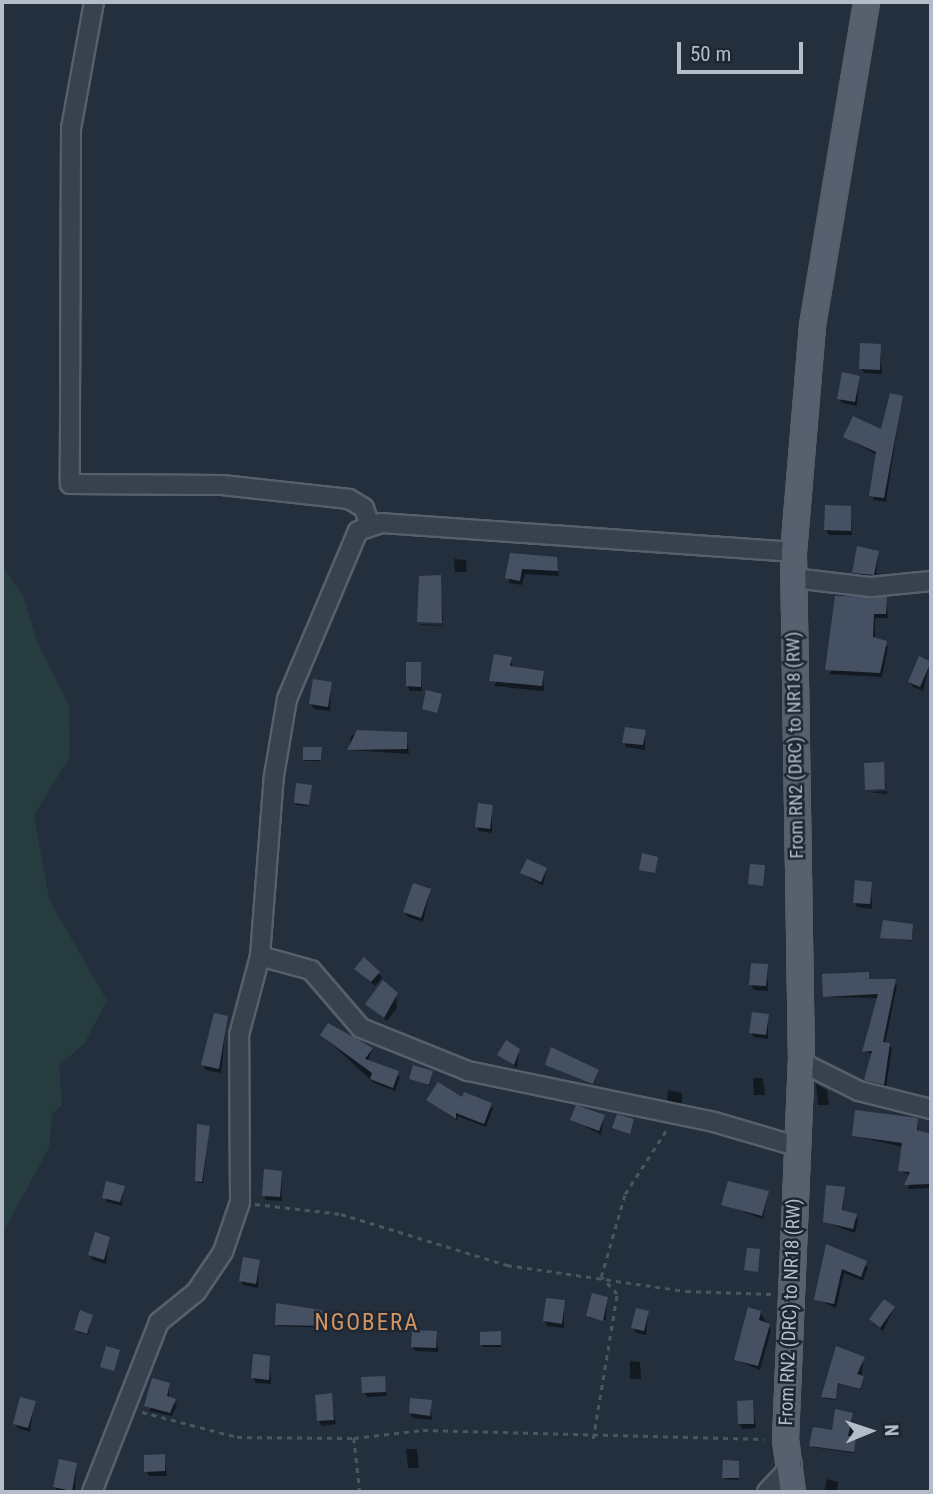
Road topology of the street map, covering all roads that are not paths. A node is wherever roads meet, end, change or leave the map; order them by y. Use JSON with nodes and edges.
{"nodes":[{"id":1,"x":94,"y":2,"type":"edge"},
{"id":2,"x":866,"y":2,"type":"edge"},
{"id":3,"x":369,"y":523,"type":"junction"},
{"id":4,"x":793,"y":552,"type":"junction"},
{"id":5,"x":793,"y":578,"type":"junction"},
{"id":6,"x":931,"y":581,"type":"edge"},
{"id":7,"x":260,"y":956,"type":"junction"},
{"id":8,"x":802,"y":1062,"type":"junction"},
{"id":9,"x":931,"y":1109,"type":"edge"},
{"id":10,"x":796,"y":1146,"type":"junction"},
{"id":11,"x":792,"y":1465,"type":"junction"},
{"id":12,"x":92,"y":1492,"type":"edge"},
{"id":13,"x":766,"y":1492,"type":"edge"},
{"id":14,"x":793,"y":1492,"type":"edge"}],
"edges":[{"from":1,"to":3,"type":"street"},
{"from":2,"to":4,"type":"main road","name":"From RN2 (DRC) to NR18 (RW)"},
{"from":3,"to":4,"type":"street"},
{"from":3,"to":7,"type":"street"},
{"from":4,"to":5,"type":"main road","name":"From RN2 (DRC) to NR18 (RW)"},
{"from":5,"to":6,"type":"street"},
{"from":5,"to":8,"type":"main road","name":"From RN2 (DRC) to NR18 (RW)"},
{"from":7,"to":10,"type":"street"},
{"from":7,"to":12,"type":"street"},
{"from":8,"to":9,"type":"street"},
{"from":8,"to":10,"type":"main road","name":"From RN2 (DRC) to NR18 (RW)"},
{"from":10,"to":11,"type":"main road","name":"From RN2 (DRC) to NR18 (RW)"},
{"from":11,"to":13,"type":"street"},
{"from":11,"to":14,"type":"main road","name":"From RN2 (DRC) to NR18 (RW)"}]}
